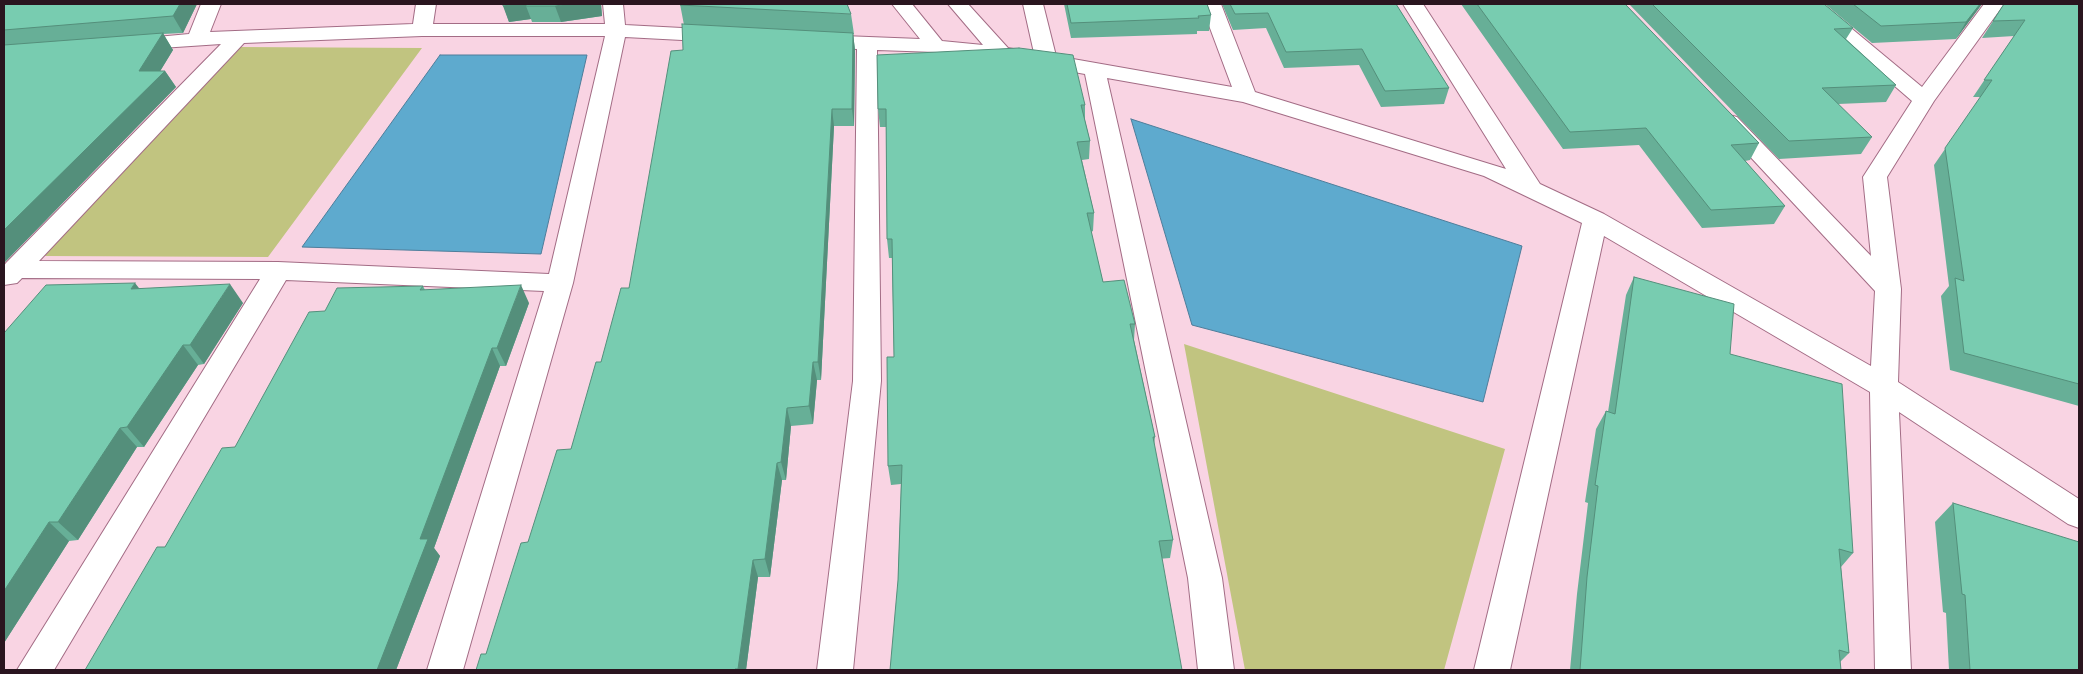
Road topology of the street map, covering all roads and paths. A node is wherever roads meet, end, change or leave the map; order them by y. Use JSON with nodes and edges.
{"nodes":[{"id":1,"x":211,"y":4,"type":"edge"},
{"id":2,"x":426,"y":4,"type":"edge"},
{"id":3,"x":902,"y":4,"type":"edge"},
{"id":4,"x":958,"y":4,"type":"edge"},
{"id":5,"x":1034,"y":4,"type":"edge"},
{"id":6,"x":1211,"y":4,"type":"edge"},
{"id":7,"x":1413,"y":4,"type":"edge"},
{"id":8,"x":1810,"y":4,"type":"edge"},
{"id":9,"x":1994,"y":4,"type":"edge"},
{"id":10,"x":615,"y":17,"type":"edge"},
{"id":11,"x":422,"y":30,"type":"junction"},
{"id":12,"x":742,"y":37,"type":"edge"},
{"id":13,"x":238,"y":38,"type":"junction"},
{"id":14,"x":197,"y":39,"type":"junction"},
{"id":15,"x":799,"y":40,"type":"edge"},
{"id":16,"x":866,"y":43,"type":"junction"},
{"id":17,"x":109,"y":46,"type":"edge"},
{"id":18,"x":936,"y":46,"type":"junction"},
{"id":19,"x":1001,"y":53,"type":"junction"},
{"id":20,"x":1046,"y":60,"type":"junction"},
{"id":21,"x":1096,"y":70,"type":"junction"},
{"id":22,"x":1246,"y":96,"type":"junction"},
{"id":23,"x":1924,"y":100,"type":"junction"},
{"id":24,"x":1711,"y":104,"type":"edge"},
{"id":25,"x":1530,"y":188,"type":"junction"},
{"id":26,"x":1595,"y":220,"type":"junction"},
{"id":27,"x":278,"y":271,"type":"junction"},
{"id":28,"x":9,"y":276,"type":"edge"},
{"id":29,"x":560,"y":283,"type":"junction"},
{"id":30,"x":1888,"y":289,"type":"junction"},
{"id":31,"x":1884,"y":387,"type":"junction"},
{"id":32,"x":2079,"y":515,"type":"edge"},
{"id":33,"x":35,"y":670,"type":"edge"},
{"id":34,"x":445,"y":670,"type":"edge"},
{"id":35,"x":835,"y":670,"type":"edge"},
{"id":36,"x":1216,"y":670,"type":"edge"},
{"id":37,"x":1492,"y":670,"type":"edge"},
{"id":38,"x":1894,"y":670,"type":"edge"}],
"edges":[{"from":1,"to":14,"type":"street"},
{"from":2,"to":11,"type":"street"},
{"from":3,"to":18,"type":"street"},
{"from":4,"to":19,"type":"street"},
{"from":5,"to":20,"type":"street"},
{"from":6,"to":22,"type":"street"},
{"from":7,"to":25,"type":"street"},
{"from":8,"to":23,"type":"street"},
{"from":9,"to":23,"type":"street"},
{"from":10,"to":11,"type":"street"},
{"from":10,"to":12,"type":"street"},
{"from":10,"to":29,"type":"street"},
{"from":11,"to":13,"type":"street"},
{"from":13,"to":14,"type":"street"},
{"from":13,"to":28,"type":"street"},
{"from":14,"to":17,"type":"street"},
{"from":15,"to":16,"type":"street"},
{"from":16,"to":18,"type":"street"},
{"from":16,"to":35,"type":"street"},
{"from":18,"to":19,"type":"street"},
{"from":19,"to":20,"type":"street"},
{"from":20,"to":21,"type":"street"},
{"from":21,"to":22,"type":"street"},
{"from":21,"to":36,"type":"street"},
{"from":22,"to":25,"type":"street"},
{"from":23,"to":30,"type":"street"},
{"from":24,"to":30,"type":"street"},
{"from":25,"to":26,"type":"street"},
{"from":26,"to":31,"type":"street"},
{"from":26,"to":37,"type":"street"},
{"from":27,"to":28,"type":"street"},
{"from":27,"to":29,"type":"street"},
{"from":27,"to":33,"type":"street"},
{"from":29,"to":34,"type":"street"},
{"from":30,"to":31,"type":"street"},
{"from":31,"to":32,"type":"street"},
{"from":31,"to":38,"type":"street"}]}
